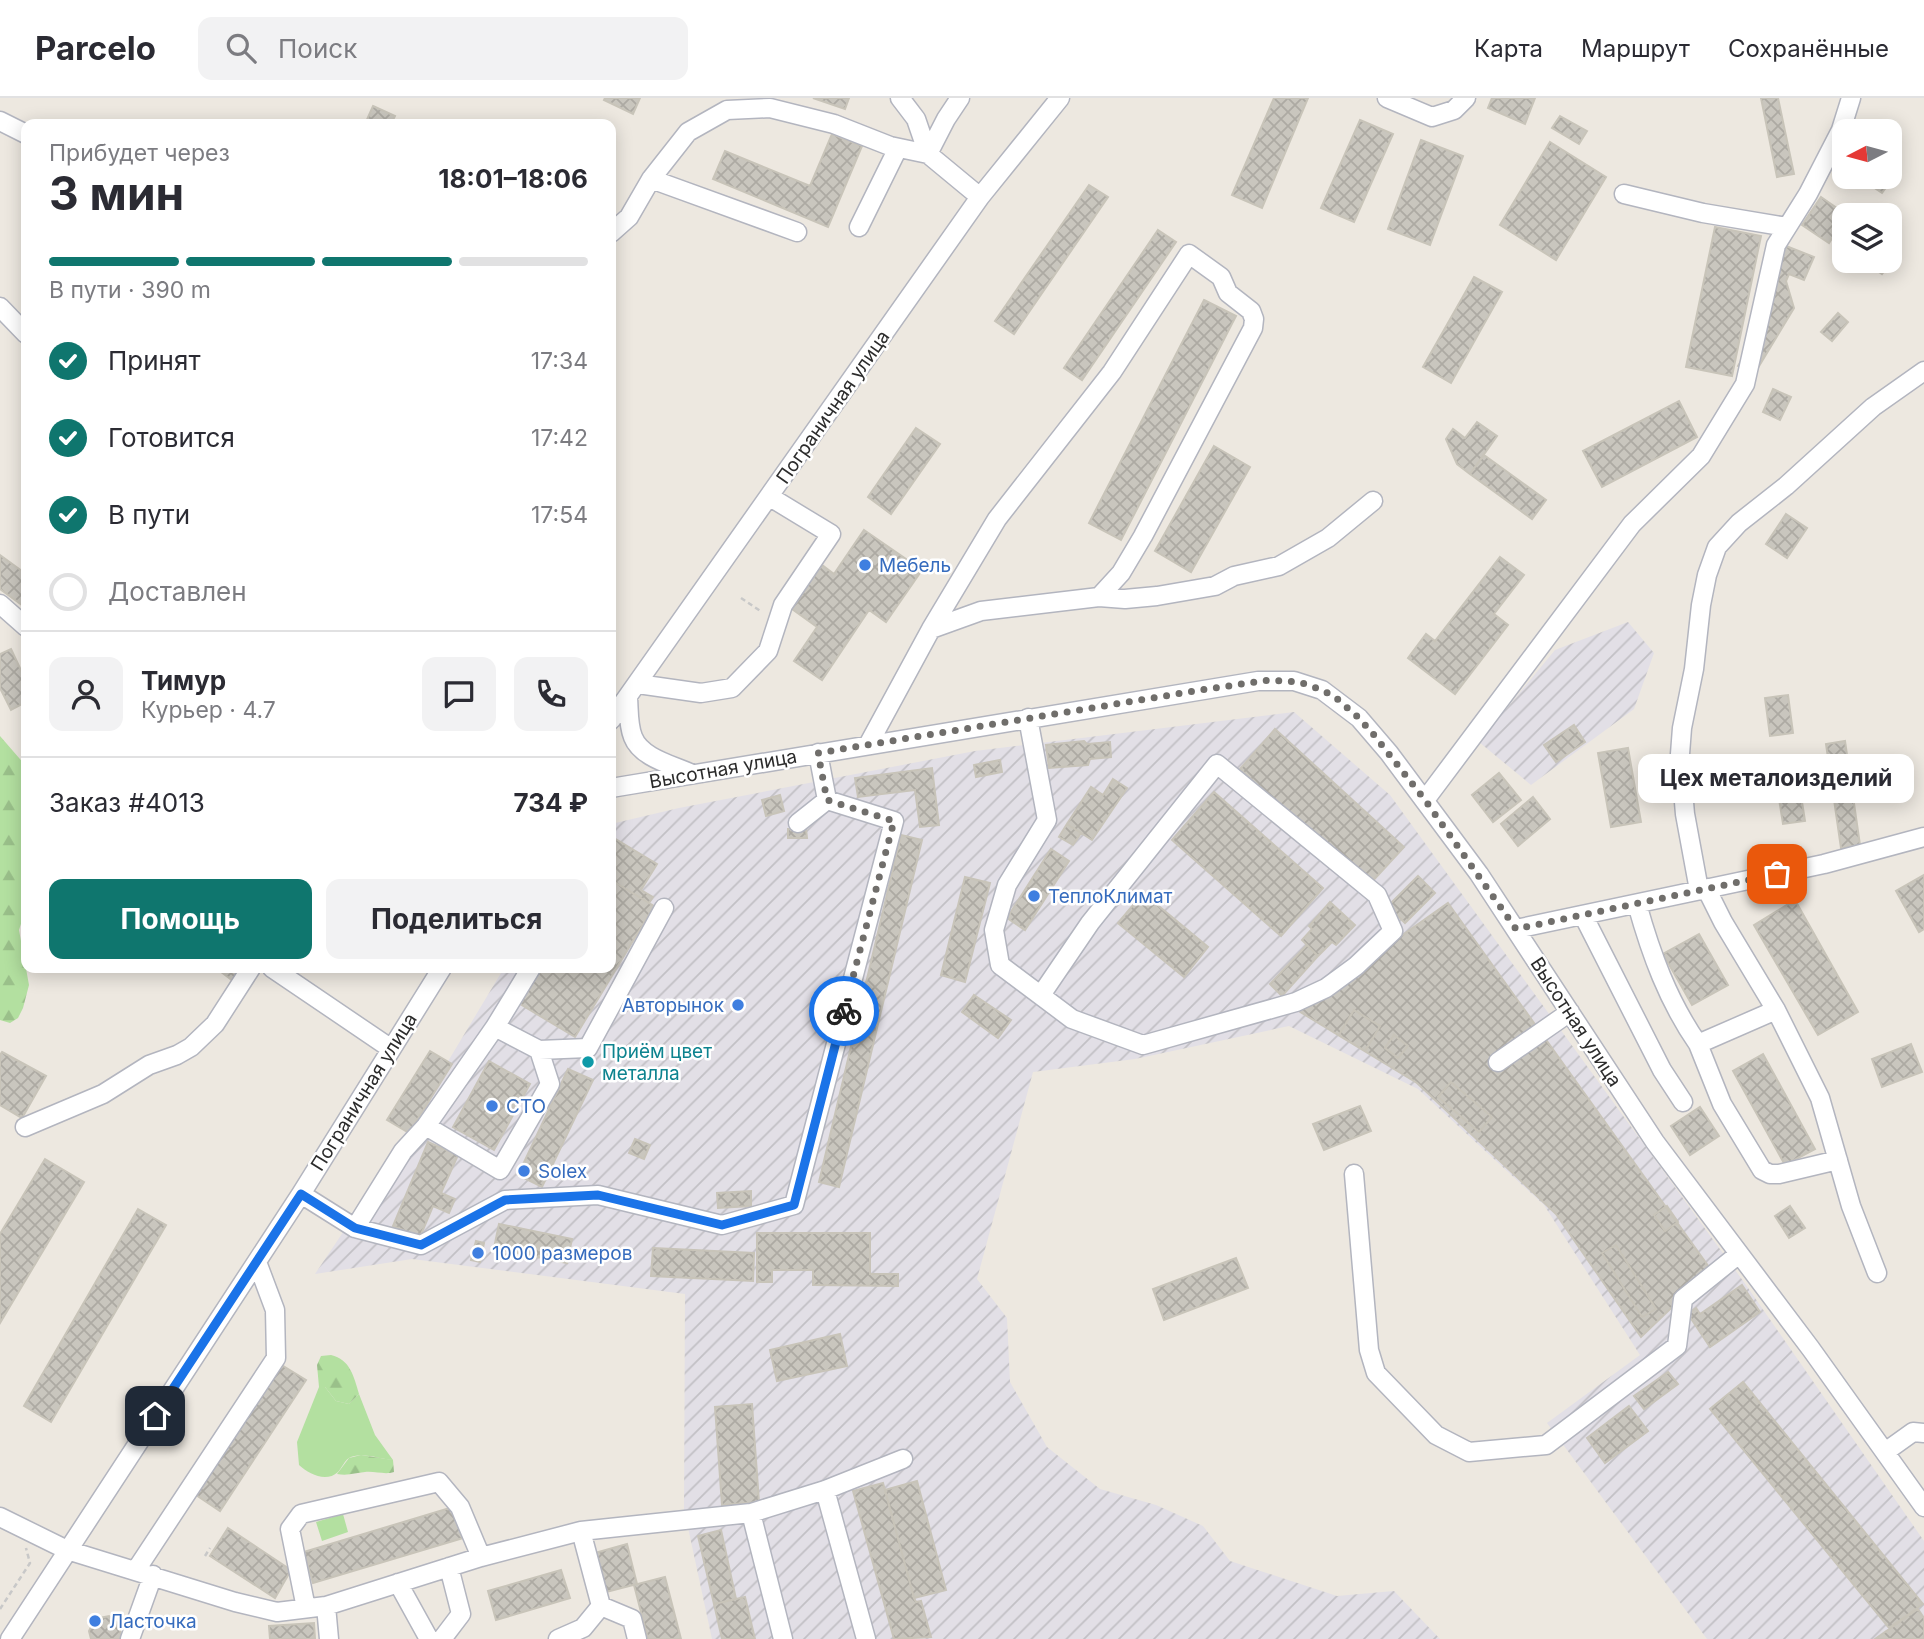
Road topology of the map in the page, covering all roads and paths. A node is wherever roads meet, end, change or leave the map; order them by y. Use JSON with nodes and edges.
{"nodes":[{"id":1,"x":900,"y":98,"type":"edge"},
{"id":2,"x":960,"y":98,"type":"edge"},
{"id":3,"x":1060,"y":98,"type":"edge"},
{"id":4,"x":1387,"y":98,"type":"edge"},
{"id":5,"x":1466,"y":98,"type":"edge"},
{"id":6,"x":1851,"y":98,"type":"edge"},
{"id":7,"x":0,"y":121,"type":"edge"},
{"id":8,"x":21,"y":132,"type":"edge"},
{"id":9,"x":898,"y":148,"type":"junction"},
{"id":10,"x":928,"y":154,"type":"junction"},
{"id":11,"x":651,"y":179,"type":"junction"},
{"id":12,"x":1624,"y":194,"type":"dead end"},
{"id":13,"x":980,"y":197,"type":"junction"},
{"id":14,"x":1787,"y":227,"type":"junction"},
{"id":15,"x":859,"y":228,"type":"dead end"},
{"id":16,"x":616,"y":229,"type":"edge"},
{"id":17,"x":797,"y":232,"type":"dead end"},
{"id":18,"x":0,"y":307,"type":"edge"},
{"id":19,"x":21,"y":329,"type":"edge"},
{"id":20,"x":1924,"y":371,"type":"edge"},
{"id":21,"x":770,"y":496,"type":"junction"},
{"id":22,"x":1373,"y":501,"type":"dead end"},
{"id":23,"x":1099,"y":597,"type":"junction"},
{"id":24,"x":741,"y":598,"type":"dead end"},
{"id":25,"x":0,"y":604,"type":"edge"},
{"id":26,"x":762,"y":612,"type":"dead end"},
{"id":27,"x":21,"y":623,"type":"edge"},
{"id":28,"x":931,"y":629,"type":"junction"},
{"id":29,"x":633,"y":691,"type":"junction"},
{"id":30,"x":616,"y":713,"type":"edge"},
{"id":31,"x":1028,"y":718,"type":"junction"},
{"id":32,"x":868,"y":744,"type":"junction"},
{"id":33,"x":818,"y":753,"type":"junction"},
{"id":34,"x":692,"y":774,"type":"junction"},
{"id":35,"x":616,"y":787,"type":"edge"},
{"id":36,"x":827,"y":800,"type":"junction"},
{"id":37,"x":1425,"y":800,"type":"junction"},
{"id":38,"x":798,"y":823,"type":"dead end"},
{"id":39,"x":1924,"y":837,"type":"edge"},
{"id":40,"x":1703,"y":889,"type":"junction"},
{"id":41,"x":1637,"y":904,"type":"junction"},
{"id":42,"x":664,"y":908,"type":"dead end"},
{"id":43,"x":1583,"y":915,"type":"junction"},
{"id":44,"x":1516,"y":929,"type":"junction"},
{"id":45,"x":248,"y":973,"type":"edge"},
{"id":46,"x":279,"y":973,"type":"edge"},
{"id":47,"x":439,"y":973,"type":"edge"},
{"id":48,"x":528,"y":973,"type":"edge"},
{"id":49,"x":1041,"y":995,"type":"junction"},
{"id":50,"x":1776,"y":1010,"type":"junction"},
{"id":51,"x":1570,"y":1012,"type":"junction"},
{"id":52,"x":495,"y":1027,"type":"junction"},
{"id":53,"x":1698,"y":1044,"type":"junction"},
{"id":54,"x":390,"y":1048,"type":"junction"},
{"id":55,"x":539,"y":1050,"type":"junction"},
{"id":56,"x":1498,"y":1062,"type":"dead end"},
{"id":57,"x":1683,"y":1102,"type":"dead end"},
{"id":58,"x":426,"y":1126,"type":"junction"},
{"id":59,"x":26,"y":1127,"type":"dead end"},
{"id":60,"x":1838,"y":1160,"type":"junction"},
{"id":61,"x":500,"y":1170,"type":"junction"},
{"id":62,"x":1354,"y":1174,"type":"dead end"},
{"id":63,"x":301,"y":1194,"type":"junction"},
{"id":64,"x":505,"y":1200,"type":"junction"},
{"id":65,"x":355,"y":1228,"type":"junction"},
{"id":66,"x":1739,"y":1254,"type":"junction"},
{"id":67,"x":257,"y":1262,"type":"junction"},
{"id":68,"x":1877,"y":1273,"type":"dead end"},
{"id":69,"x":1920,"y":1429,"type":"edge"},
{"id":70,"x":1885,"y":1452,"type":"junction"},
{"id":71,"x":903,"y":1459,"type":"dead end"},
{"id":72,"x":825,"y":1490,"type":"junction"},
{"id":73,"x":1924,"y":1507,"type":"edge"},
{"id":74,"x":751,"y":1513,"type":"junction"},
{"id":75,"x":0,"y":1517,"type":"edge"},
{"id":76,"x":580,"y":1531,"type":"junction"},
{"id":77,"x":34,"y":1533,"type":"junction"},
{"id":78,"x":210,"y":1548,"type":"dead end"},
{"id":79,"x":66,"y":1550,"type":"junction"},
{"id":80,"x":205,"y":1556,"type":"dead end"},
{"id":81,"x":481,"y":1557,"type":"junction"},
{"id":82,"x":449,"y":1567,"type":"junction"},
{"id":83,"x":145,"y":1573,"type":"junction"},
{"id":84,"x":398,"y":1583,"type":"junction"},
{"id":85,"x":326,"y":1606,"type":"junction"},
{"id":86,"x":601,"y":1606,"type":"junction"},
{"id":87,"x":306,"y":1608,"type":"junction"},
{"id":88,"x":0,"y":1609,"type":"edge"},
{"id":89,"x":10,"y":1639,"type":"edge"},
{"id":90,"x":130,"y":1639,"type":"edge"},
{"id":91,"x":329,"y":1639,"type":"edge"},
{"id":92,"x":429,"y":1639,"type":"edge"},
{"id":93,"x":442,"y":1639,"type":"edge"},
{"id":94,"x":558,"y":1639,"type":"edge"},
{"id":95,"x":637,"y":1639,"type":"edge"},
{"id":96,"x":783,"y":1639,"type":"edge"},
{"id":97,"x":866,"y":1639,"type":"edge"}],
"edges":[{"from":1,"to":10,"type":"street"},
{"from":2,"to":10,"type":"street"},
{"from":3,"to":13,"type":"street","name":"Пограничная улица"},
{"from":4,"to":5,"type":"street"},
{"from":6,"to":14,"type":"street"},
{"from":7,"to":8,"type":"street"},
{"from":9,"to":10,"type":"street"},
{"from":9,"to":11,"type":"street"},
{"from":9,"to":15,"type":"street"},
{"from":10,"to":13,"type":"street"},
{"from":11,"to":16,"type":"street"},
{"from":11,"to":17,"type":"street"},
{"from":12,"to":14,"type":"street"},
{"from":13,"to":21,"type":"street","name":"Пограничная улица"},
{"from":14,"to":37,"type":"street"},
{"from":18,"to":19,"type":"street"},
{"from":20,"to":40,"type":"street"},
{"from":21,"to":29,"type":"street","name":"Пограничная улица"},
{"from":21,"to":29,"type":"street"},
{"from":22,"to":23,"type":"street"},
{"from":23,"to":28,"type":"street"},
{"from":23,"to":28,"type":"street"},
{"from":24,"to":26,"type":"path"},
{"from":25,"to":27,"type":"street"},
{"from":28,"to":32,"type":"street"},
{"from":29,"to":30,"type":"street","name":"Пограничная улица"},
{"from":29,"to":34,"type":"street"},
{"from":31,"to":32,"type":"street","name":"Высотная улица"},
{"from":31,"to":37,"type":"street","name":"Высотная улица"},
{"from":31,"to":49,"type":"street"},
{"from":32,"to":33,"type":"street","name":"Высотная улица"},
{"from":33,"to":34,"type":"street","name":"Высотная улица"},
{"from":33,"to":36,"type":"street"},
{"from":34,"to":35,"type":"street","name":"Высотная улица"},
{"from":36,"to":38,"type":"street"},
{"from":36,"to":64,"type":"street"},
{"from":37,"to":44,"type":"street","name":"Высотная улица"},
{"from":39,"to":40,"type":"street"},
{"from":40,"to":41,"type":"street"},
{"from":40,"to":50,"type":"street"},
{"from":41,"to":43,"type":"street"},
{"from":41,"to":53,"type":"street"},
{"from":42,"to":55,"type":"street"},
{"from":43,"to":44,"type":"street"},
{"from":43,"to":57,"type":"street"},
{"from":44,"to":51,"type":"street","name":"Высотная улица"},
{"from":45,"to":59,"type":"street"},
{"from":46,"to":54,"type":"street"},
{"from":47,"to":54,"type":"street","name":"Пограничная улица"},
{"from":48,"to":52,"type":"street"},
{"from":49,"to":49,"type":"street"},
{"from":50,"to":53,"type":"street"},
{"from":50,"to":60,"type":"street"},
{"from":51,"to":56,"type":"street"},
{"from":51,"to":66,"type":"street","name":"Высотная улица"},
{"from":52,"to":55,"type":"street"},
{"from":52,"to":58,"type":"street"},
{"from":53,"to":60,"type":"street"},
{"from":54,"to":63,"type":"street","name":"Пограничная улица"},
{"from":55,"to":61,"type":"street"},
{"from":58,"to":61,"type":"street"},
{"from":58,"to":65,"type":"street"},
{"from":60,"to":68,"type":"street"},
{"from":61,"to":64,"type":"street"},
{"from":62,"to":66,"type":"street"},
{"from":63,"to":65,"type":"street"},
{"from":63,"to":67,"type":"street","name":"Пограничная улица"},
{"from":64,"to":65,"type":"street"},
{"from":66,"to":70,"type":"street","name":"Высотная улица"},
{"from":67,"to":79,"type":"street","name":"Пограничная улица"},
{"from":67,"to":83,"type":"street"},
{"from":69,"to":70,"type":"street"},
{"from":70,"to":73,"type":"street","name":"Высотная улица"},
{"from":71,"to":72,"type":"street"},
{"from":72,"to":74,"type":"street"},
{"from":72,"to":97,"type":"street"},
{"from":74,"to":76,"type":"street"},
{"from":74,"to":96,"type":"street"},
{"from":75,"to":77,"type":"street"},
{"from":76,"to":81,"type":"street"},
{"from":76,"to":86,"type":"street"},
{"from":77,"to":79,"type":"street"},
{"from":77,"to":88,"type":"path"},
{"from":78,"to":80,"type":"path"},
{"from":79,"to":83,"type":"street"},
{"from":79,"to":89,"type":"street","name":"Пограничная улица"},
{"from":81,"to":82,"type":"street"},
{"from":81,"to":87,"type":"street"},
{"from":82,"to":84,"type":"street"},
{"from":82,"to":93,"type":"street"},
{"from":83,"to":87,"type":"street"},
{"from":83,"to":90,"type":"street"},
{"from":84,"to":85,"type":"street"},
{"from":84,"to":92,"type":"street"},
{"from":85,"to":87,"type":"street"},
{"from":85,"to":91,"type":"street"},
{"from":86,"to":94,"type":"street"},
{"from":86,"to":95,"type":"street"}]}
